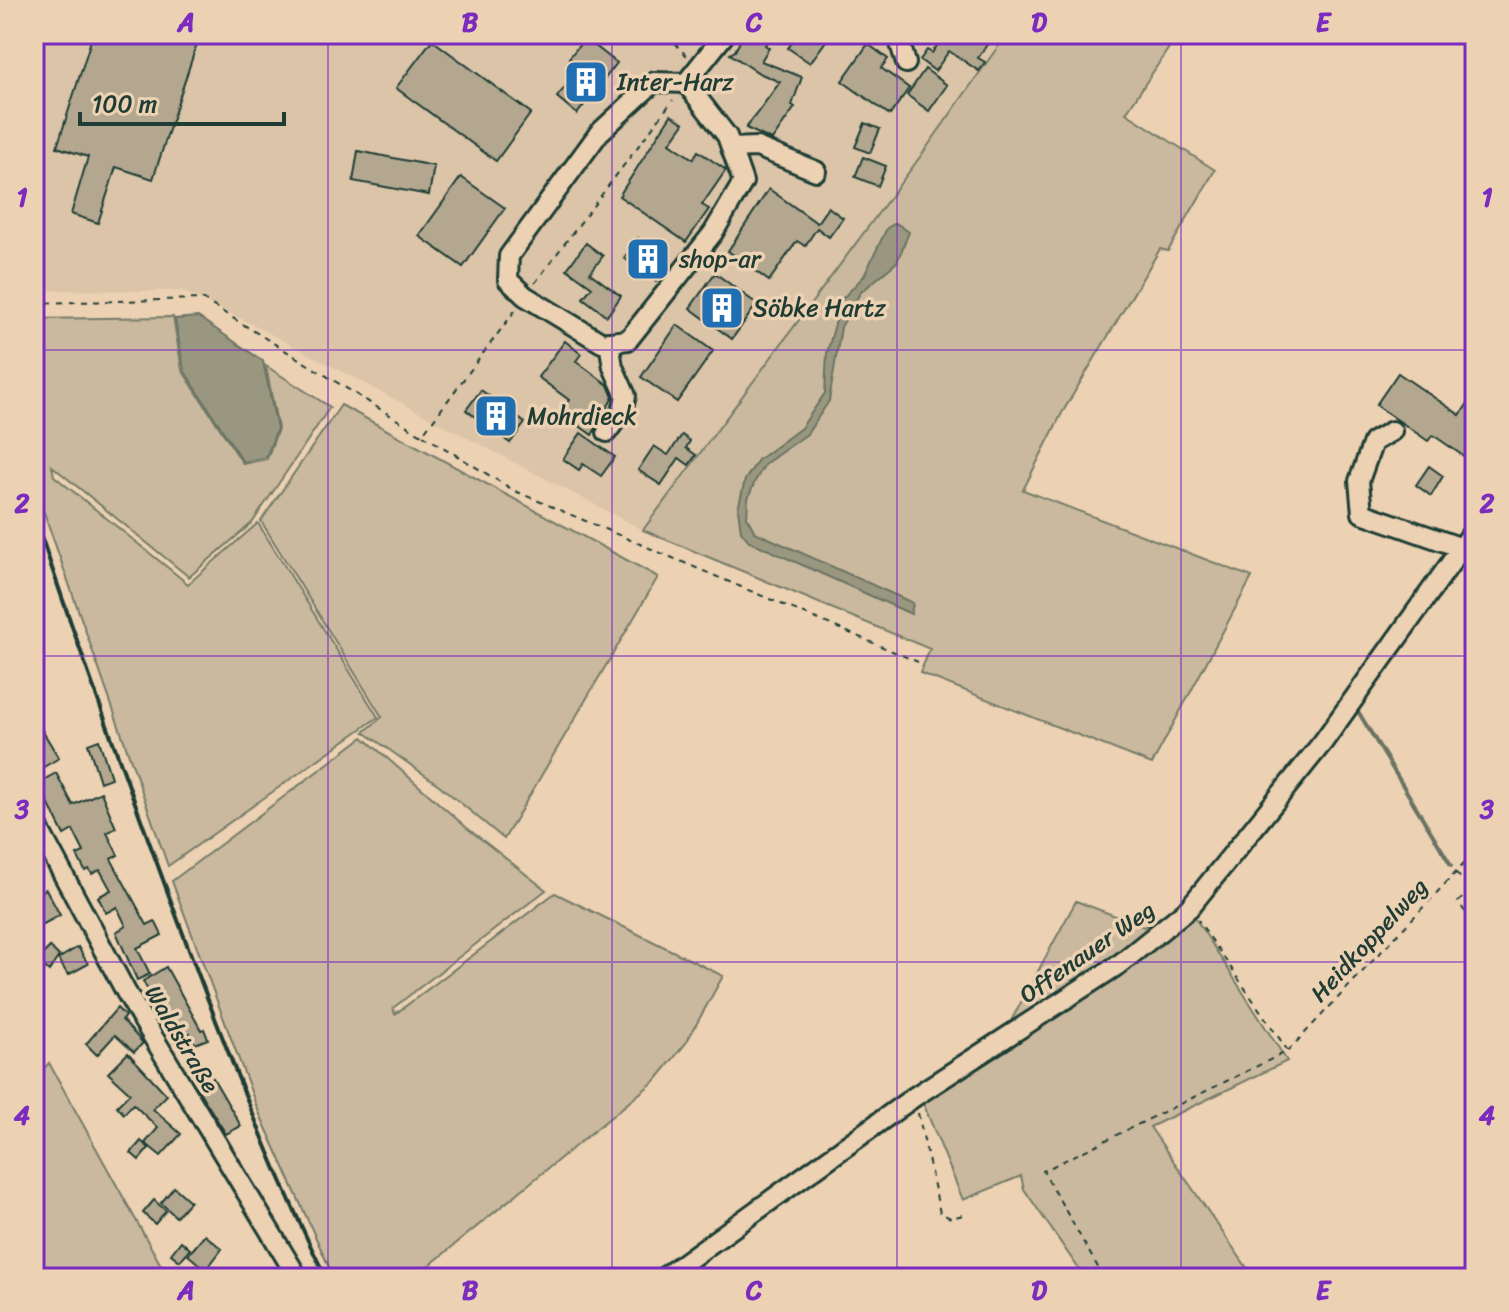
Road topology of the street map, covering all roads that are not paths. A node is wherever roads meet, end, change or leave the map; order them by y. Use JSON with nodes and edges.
{"nodes":[{"id":1,"x":725,"y":34,"type":"edge"},
{"id":2,"x":897,"y":34,"type":"edge"},
{"id":3,"x":906,"y":63,"type":"dead end"},
{"id":4,"x":686,"y":83,"type":"junction"},
{"id":5,"x":731,"y":148,"type":"junction"},
{"id":6,"x":816,"y":171,"type":"dead end"},
{"id":7,"x":609,"y":342,"type":"junction"},
{"id":8,"x":1392,"y":431,"type":"dead end"},
{"id":9,"x":607,"y":432,"type":"dead end"},
{"id":10,"x":1475,"y":529,"type":"edge"},
{"id":11,"x":1462,"y":548,"type":"junction"},
{"id":12,"x":34,"y":820,"type":"edge"},
{"id":13,"x":40,"y":851,"type":"edge"},
{"id":14,"x":298,"y":1278,"type":"edge"},
{"id":15,"x":663,"y":1278,"type":"edge"}],
"edges":[{"from":1,"to":4,"type":"street"},
{"from":2,"to":3,"type":"street"},
{"from":4,"to":5,"type":"street"},
{"from":4,"to":7,"type":"street"},
{"from":5,"to":6,"type":"street"},
{"from":5,"to":7,"type":"street"},
{"from":7,"to":9,"type":"street"},
{"from":8,"to":11,"type":"street"},
{"from":10,"to":11,"type":"street","name":"Offenauer Weg"},
{"from":11,"to":15,"type":"street","name":"Offenauer Weg"},
{"from":12,"to":13,"type":"street","name":"Waldstraße"},
{"from":13,"to":14,"type":"street","name":"Waldstraße"}]}
